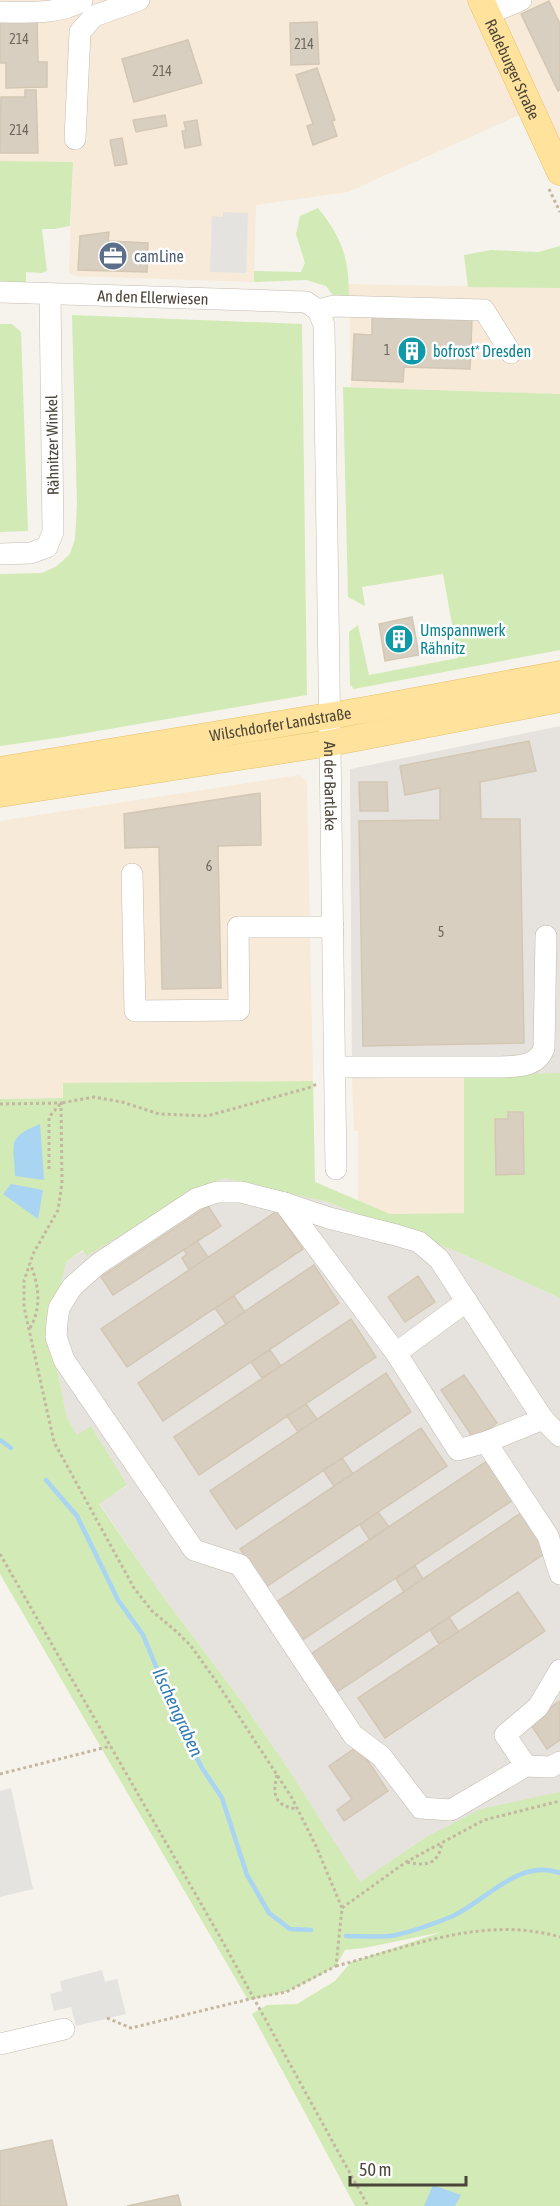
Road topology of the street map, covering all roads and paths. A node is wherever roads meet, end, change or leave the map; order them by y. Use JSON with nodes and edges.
{"nodes":[{"id":1,"x":139,"y":0,"type":"edge"},
{"id":2,"x":521,"y":0,"type":"edge"},
{"id":3,"x":86,"y":6,"type":"edge"},
{"id":4,"x":484,"y":7,"type":"edge"},
{"id":5,"x":0,"y":12,"type":"edge"},
{"id":6,"x":75,"y":139,"type":"dead end"},
{"id":7,"x":560,"y":172,"type":"edge"},
{"id":8,"x":0,"y":292,"type":"edge"},
{"id":9,"x":50,"y":294,"type":"junction"},
{"id":10,"x":312,"y":306,"type":"junction"},
{"id":11,"x":511,"y":353,"type":"dead end"},
{"id":12,"x":0,"y":554,"type":"edge"},
{"id":13,"x":560,"y":674,"type":"edge"},
{"id":14,"x":560,"y":699,"type":"edge"},
{"id":15,"x":330,"y":716,"type":"junction"},
{"id":16,"x":330,"y":743,"type":"junction"},
{"id":17,"x":0,"y":770,"type":"edge"},
{"id":18,"x":0,"y":794,"type":"edge"},
{"id":19,"x":132,"y":874,"type":"dead end"},
{"id":20,"x":333,"y":927,"type":"junction"},
{"id":21,"x":546,"y":936,"type":"dead end"},
{"id":22,"x":335,"y":1071,"type":"junction"},
{"id":23,"x":49,"y":1169,"type":"dead end"},
{"id":24,"x":336,"y":1169,"type":"dead end"},
{"id":25,"x":284,"y":1203,"type":"junction"},
{"id":26,"x":30,"y":1263,"type":"dead end"},
{"id":27,"x":467,"y":1301,"type":"junction"},
{"id":28,"x":29,"y":1330,"type":"dead end"},
{"id":29,"x":396,"y":1353,"type":"junction"},
{"id":30,"x":543,"y":1419,"type":"junction"},
{"id":31,"x":560,"y":1436,"type":"edge"},
{"id":32,"x":486,"y":1442,"type":"junction"},
{"id":33,"x":0,"y":1554,"type":"edge"},
{"id":34,"x":560,"y":1574,"type":"edge"},
{"id":35,"x":560,"y":1670,"type":"edge"},
{"id":36,"x":111,"y":1746,"type":"junction"},
{"id":37,"x":560,"y":1762,"type":"edge"},
{"id":38,"x":526,"y":1766,"type":"junction"},
{"id":39,"x":0,"y":1774,"type":"edge"},
{"id":40,"x":277,"y":1775,"type":"dead end"},
{"id":41,"x":560,"y":1801,"type":"edge"},
{"id":42,"x":298,"y":1810,"type":"dead end"},
{"id":43,"x":442,"y":1842,"type":"junction"},
{"id":44,"x":406,"y":1862,"type":"junction"},
{"id":45,"x":560,"y":1937,"type":"edge"},
{"id":46,"x":336,"y":1966,"type":"junction"},
{"id":47,"x":254,"y":1998,"type":"junction"},
{"id":48,"x":106,"y":2018,"type":"dead end"},
{"id":49,"x":64,"y":2029,"type":"dead end"},
{"id":50,"x":0,"y":2044,"type":"edge"},
{"id":51,"x":368,"y":2206,"type":"edge"}],
"edges":[{"from":1,"to":3,"type":"street"},
{"from":2,"to":4,"type":"street"},
{"from":3,"to":5,"type":"street"},
{"from":3,"to":6,"type":"street"},
{"from":4,"to":7,"type":"main road","name":"Radeburger Straße"},
{"from":8,"to":9,"type":"street","name":"An den Ellerwiesen"},
{"from":9,"to":10,"type":"street","name":"An den Ellerwiesen"},
{"from":9,"to":12,"type":"street","name":"Rähnitzer Winkel"},
{"from":10,"to":11,"type":"street","name":"An den Ellerwiesen"},
{"from":10,"to":15,"type":"street","name":"An der Bartlake"},
{"from":13,"to":15,"type":"main road","name":"Wilschdorfer Landstraße"},
{"from":14,"to":16,"type":"main road","name":"Wilschdorfer Landstraße"},
{"from":15,"to":16,"type":"street","name":"An der Bartlake"},
{"from":15,"to":17,"type":"main road","name":"Wilschdorfer Landstraße"},
{"from":16,"to":18,"type":"main road","name":"Wilschdorfer Landstraße"},
{"from":16,"to":20,"type":"street","name":"An der Bartlake"},
{"from":19,"to":20,"type":"street"},
{"from":20,"to":22,"type":"street","name":"An der Bartlake"},
{"from":21,"to":22,"type":"street"},
{"from":22,"to":23,"type":"path"},
{"from":22,"to":24,"type":"street","name":"An der Bartlake"},
{"from":25,"to":27,"type":"street"},
{"from":25,"to":29,"type":"street"},
{"from":25,"to":38,"type":"street"},
{"from":26,"to":28,"type":"path"},
{"from":27,"to":29,"type":"street"},
{"from":27,"to":30,"type":"street"},
{"from":29,"to":32,"type":"street"},
{"from":30,"to":31,"type":"street"},
{"from":30,"to":32,"type":"street"},
{"from":32,"to":34,"type":"street"},
{"from":33,"to":36,"type":"path"},
{"from":35,"to":38,"type":"street"},
{"from":36,"to":39,"type":"path"},
{"from":36,"to":47,"type":"path"},
{"from":37,"to":38,"type":"street"},
{"from":40,"to":42,"type":"path"},
{"from":41,"to":43,"type":"path"},
{"from":43,"to":44,"type":"path"},
{"from":43,"to":44,"type":"path"},
{"from":44,"to":46,"type":"path"},
{"from":45,"to":46,"type":"path"},
{"from":46,"to":47,"type":"path"},
{"from":47,"to":48,"type":"path"},
{"from":47,"to":51,"type":"path"},
{"from":49,"to":50,"type":"street"}]}
